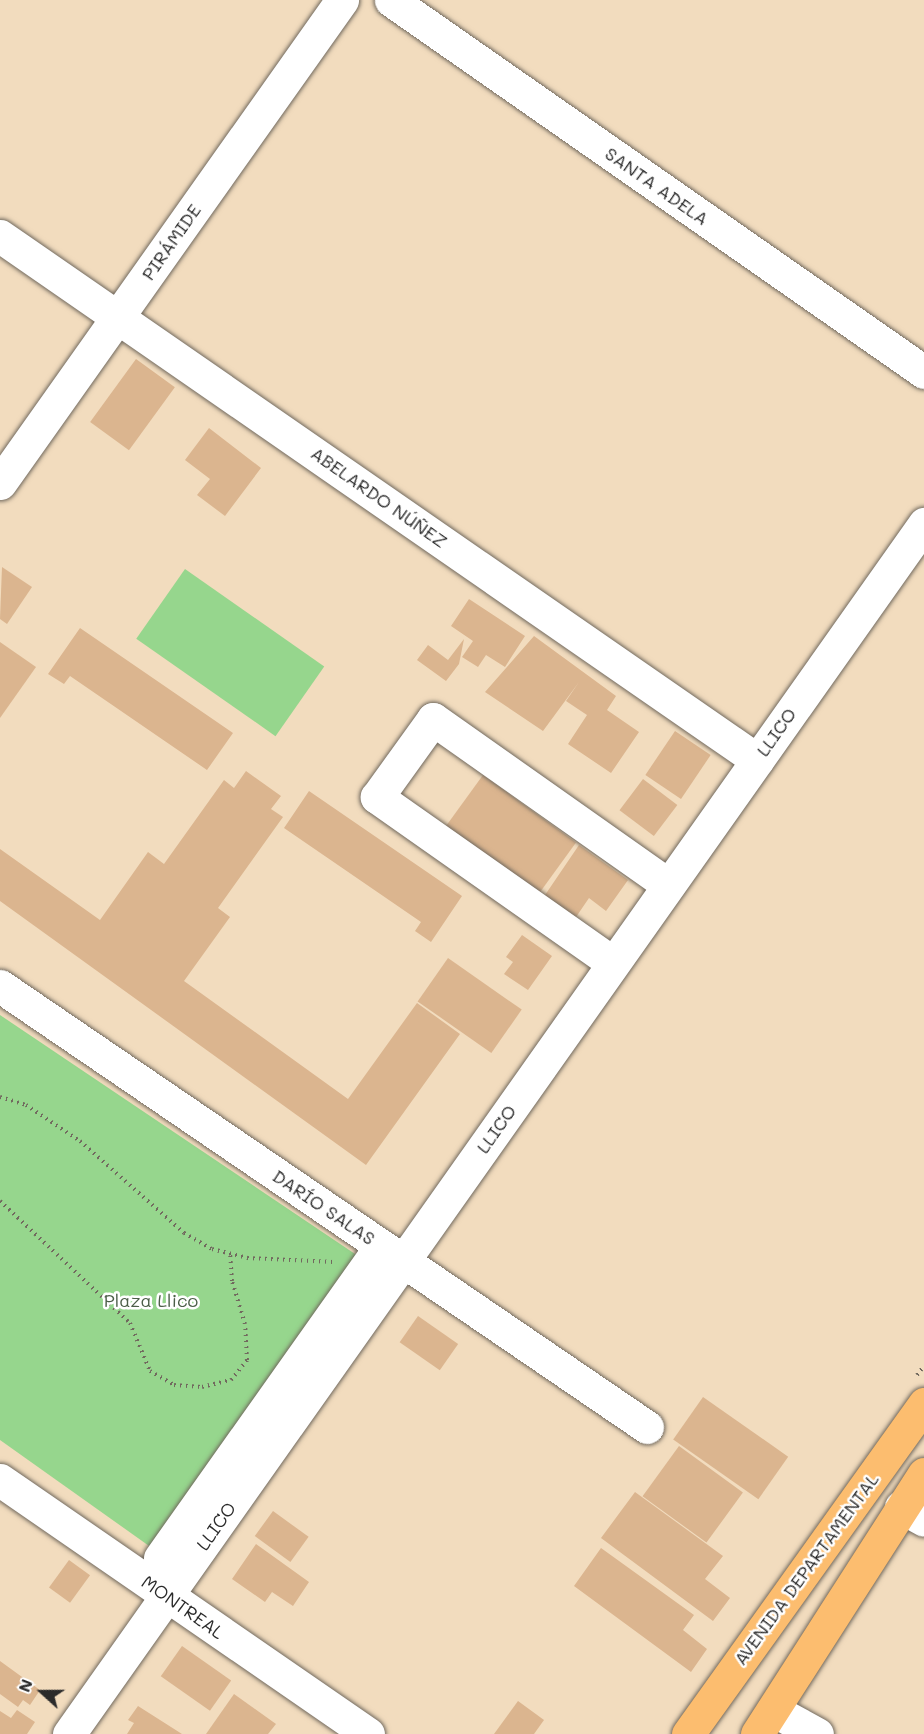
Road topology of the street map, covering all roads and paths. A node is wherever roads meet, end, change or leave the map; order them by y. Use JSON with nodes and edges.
{"nodes":[{"id":1,"x":342,"y":0,"type":"edge"},
{"id":2,"x":391,"y":0,"type":"edge"},
{"id":3,"x":0,"y":236,"type":"edge"},
{"id":4,"x":118,"y":317,"type":"junction"},
{"id":5,"x":924,"y":372,"type":"edge"},
{"id":6,"x":0,"y":483,"type":"edge"},
{"id":7,"x":924,"y":524,"type":"edge"},
{"id":8,"x":757,"y":760,"type":"junction"},
{"id":9,"x":668,"y":885,"type":"junction"},
{"id":10,"x":613,"y":963,"type":"junction"},
{"id":11,"x":0,"y":986,"type":"edge"},
{"id":12,"x":0,"y":1097,"type":"edge"},
{"id":13,"x":0,"y":1201,"type":"edge"},
{"id":14,"x":392,"y":1253,"type":"junction"},
{"id":15,"x":230,"y":1254,"type":"junction"},
{"id":16,"x":344,"y":1265,"type":"dead end"},
{"id":17,"x":924,"y":1404,"type":"edge"},
{"id":18,"x":647,"y":1427,"type":"dead end"},
{"id":19,"x":924,"y":1474,"type":"edge"},
{"id":20,"x":0,"y":1480,"type":"edge"},
{"id":21,"x":912,"y":1513,"type":"edge"},
{"id":22,"x":160,"y":1558,"type":"dead end"},
{"id":23,"x":166,"y":1596,"type":"junction"},
{"id":24,"x":765,"y":1722,"type":"edge"},
{"id":25,"x":69,"y":1734,"type":"edge"},
{"id":26,"x":368,"y":1734,"type":"edge"},
{"id":27,"x":688,"y":1734,"type":"edge"},
{"id":28,"x":817,"y":1734,"type":"edge"}],
"edges":[{"from":1,"to":4,"type":"street","name":"PIRÁMIDE"},
{"from":2,"to":5,"type":"street","name":"SANTA ADELA"},
{"from":3,"to":4,"type":"street","name":"ABELARDO NÚÑEZ"},
{"from":4,"to":6,"type":"street","name":"PIRÁMIDE"},
{"from":4,"to":8,"type":"street","name":"ABELARDO NÚÑEZ"},
{"from":7,"to":8,"type":"street","name":"LLICO"},
{"from":8,"to":9,"type":"street","name":"LLICO"},
{"from":9,"to":10,"type":"street","name":"LLICO"},
{"from":9,"to":10,"type":"street"},
{"from":10,"to":14,"type":"street","name":"LLICO"},
{"from":11,"to":14,"type":"street","name":"DARÍO SALAS"},
{"from":12,"to":15,"type":"path"},
{"from":13,"to":15,"type":"path"},
{"from":14,"to":18,"type":"street","name":"DARÍO SALAS"},
{"from":14,"to":22,"type":"street"},
{"from":14,"to":23,"type":"street","name":"LLICO"},
{"from":15,"to":16,"type":"path"},
{"from":17,"to":27,"type":"main road","name":"AVENIDA DEPARTAMENTAL"},
{"from":19,"to":21,"type":"main road"},
{"from":20,"to":23,"type":"street","name":"MONTREAL"},
{"from":21,"to":24,"type":"main road"},
{"from":23,"to":25,"type":"street","name":"LLICO"},
{"from":23,"to":26,"type":"street","name":"MONTREAL"},
{"from":24,"to":28,"type":"street"}]}
